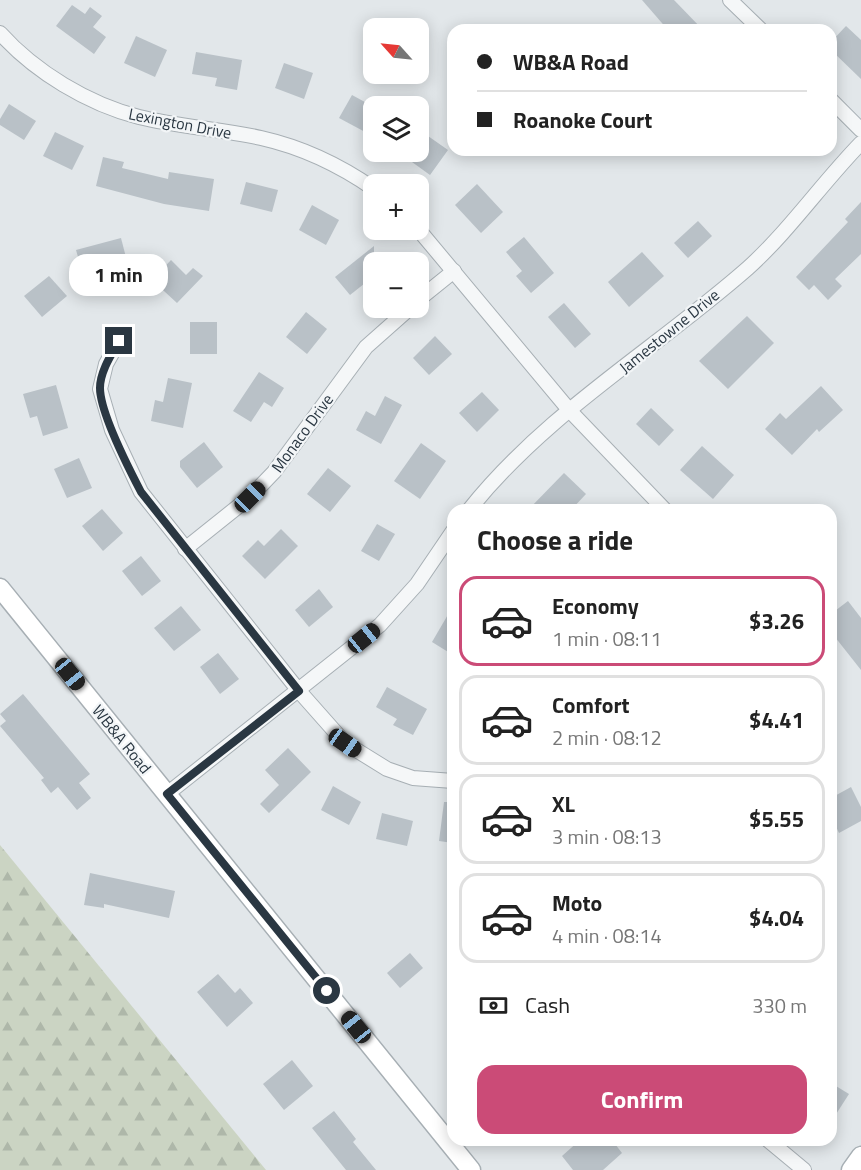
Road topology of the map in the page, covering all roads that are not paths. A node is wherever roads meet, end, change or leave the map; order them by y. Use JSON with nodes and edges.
{"nodes":[{"id":1,"x":730,"y":0,"type":"edge"},
{"id":2,"x":755,"y":24,"type":"edge"},
{"id":3,"x":0,"y":33,"type":"edge"},
{"id":4,"x":837,"y":106,"type":"edge"},
{"id":5,"x":861,"y":130,"type":"edge"},
{"id":6,"x":861,"y":143,"type":"edge"},
{"id":7,"x":363,"y":182,"type":"edge"},
{"id":8,"x":427,"y":240,"type":"edge"},
{"id":9,"x":454,"y":271,"type":"junction"},
{"id":10,"x":429,"y":291,"type":"edge"},
{"id":11,"x":399,"y":318,"type":"edge"},
{"id":12,"x":119,"y":341,"type":"dead end"},
{"id":13,"x":570,"y":411,"type":"junction"},
{"id":14,"x":474,"y":504,"type":"edge"},
{"id":15,"x":659,"y":504,"type":"edge"},
{"id":16,"x":447,"y":540,"type":"edge"},
{"id":17,"x":185,"y":549,"type":"junction"},
{"id":18,"x":0,"y":588,"type":"edge"},
{"id":19,"x":299,"y":691,"type":"junction"},
{"id":20,"x":447,"y":781,"type":"edge"},
{"id":21,"x":167,"y":794,"type":"junction"},
{"id":22,"x":447,"y":1140,"type":"edge"},
{"id":23,"x":452,"y":1146,"type":"edge"},
{"id":24,"x":775,"y":1146,"type":"edge"},
{"id":25,"x":861,"y":1156,"type":"edge"},
{"id":26,"x":471,"y":1170,"type":"edge"},
{"id":27,"x":804,"y":1170,"type":"edge"},
{"id":28,"x":850,"y":1170,"type":"edge"}],
"edges":[{"from":1,"to":2,"type":"street"},
{"from":3,"to":7,"type":"street","name":"Lexington Drive"},
{"from":4,"to":5,"type":"street"},
{"from":6,"to":13,"type":"street","name":"Jamestowne Drive"},
{"from":8,"to":9,"type":"street"},
{"from":9,"to":10,"type":"street"},
{"from":9,"to":13,"type":"street"},
{"from":11,"to":17,"type":"street","name":"Monaco Drive"},
{"from":12,"to":17,"type":"street"},
{"from":13,"to":14,"type":"street","name":"Jamestowne Drive"},
{"from":13,"to":15,"type":"street"},
{"from":16,"to":19,"type":"street"},
{"from":17,"to":19,"type":"street"},
{"from":18,"to":21,"type":"street","name":"WB&A Road"},
{"from":19,"to":20,"type":"street"},
{"from":19,"to":21,"type":"street"},
{"from":21,"to":22,"type":"street","name":"WB&A Road"},
{"from":23,"to":26,"type":"street","name":"WB&A Road"},
{"from":24,"to":27,"type":"street"},
{"from":25,"to":28,"type":"street"}]}
